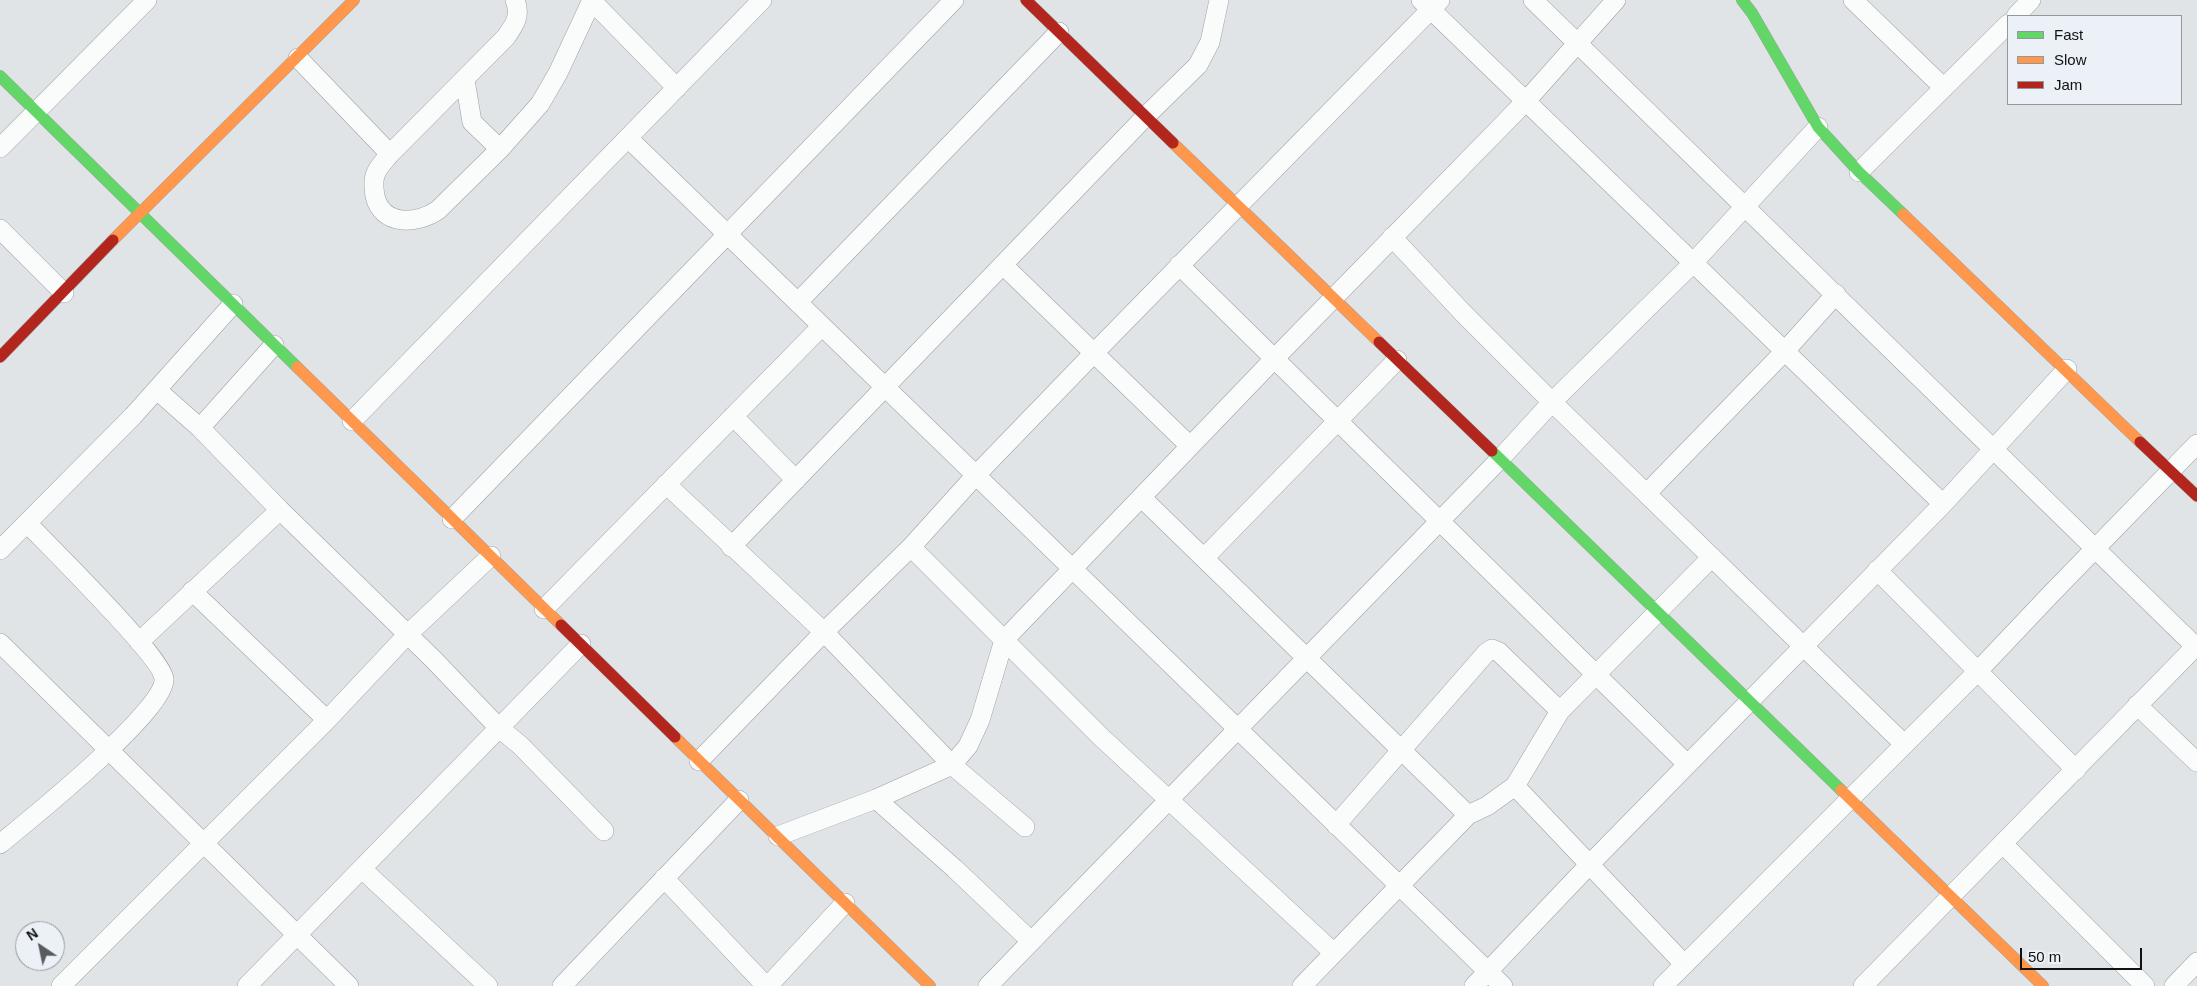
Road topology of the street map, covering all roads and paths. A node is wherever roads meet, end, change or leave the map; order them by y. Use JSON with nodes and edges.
{"nodes":[{"id":1,"x":147,"y":0,"type":"edge"},
{"id":2,"x":354,"y":0,"type":"edge"},
{"id":3,"x":516,"y":0,"type":"edge"},
{"id":4,"x":592,"y":0,"type":"edge"},
{"id":5,"x":762,"y":0,"type":"edge"},
{"id":6,"x":954,"y":0,"type":"edge"},
{"id":7,"x":1026,"y":0,"type":"edge"},
{"id":8,"x":1219,"y":0,"type":"edge"},
{"id":9,"x":1533,"y":0,"type":"edge"},
{"id":10,"x":1616,"y":0,"type":"edge"},
{"id":11,"x":1742,"y":0,"type":"edge"},
{"id":12,"x":1854,"y":0,"type":"edge"},
{"id":13,"x":2029,"y":1,"type":"edge"},
{"id":14,"x":1431,"y":3,"type":"edge"},
{"id":15,"x":2017,"y":15,"type":"edge"},
{"id":16,"x":2007,"y":25,"type":"edge"},
{"id":17,"x":1059,"y":32,"type":"junction"},
{"id":18,"x":1578,"y":44,"type":"junction"},
{"id":19,"x":298,"y":58,"type":"junction"},
{"id":20,"x":0,"y":76,"type":"edge"},
{"id":21,"x":465,"y":80,"type":"junction"},
{"id":22,"x":677,"y":88,"type":"junction"},
{"id":23,"x":1944,"y":88,"type":"junction"},
{"id":24,"x":1526,"y":102,"type":"junction"},
{"id":25,"x":36,"y":111,"type":"junction"},
{"id":26,"x":1146,"y":116,"type":"junction"},
{"id":27,"x":1818,"y":127,"type":"junction"},
{"id":28,"x":628,"y":138,"type":"junction"},
{"id":29,"x":0,"y":148,"type":"edge"},
{"id":30,"x":500,"y":149,"type":"junction"},
{"id":31,"x":390,"y":154,"type":"junction"},
{"id":32,"x":1859,"y":172,"type":"junction"},
{"id":33,"x":1238,"y":206,"type":"junction"},
{"id":34,"x":1745,"y":206,"type":"junction"},
{"id":35,"x":140,"y":214,"type":"junction"},
{"id":36,"x":0,"y":229,"type":"edge"},
{"id":37,"x":727,"y":234,"type":"junction"},
{"id":38,"x":1392,"y":237,"type":"junction"},
{"id":39,"x":1693,"y":263,"type":"junction"},
{"id":40,"x":1003,"y":265,"type":"junction"},
{"id":41,"x":1179,"y":265,"type":"junction"},
{"id":42,"x":64,"y":293,"type":"junction"},
{"id":43,"x":1836,"y":294,"type":"junction"},
{"id":44,"x":1333,"y":298,"type":"junction"},
{"id":45,"x":798,"y":302,"type":"junction"},
{"id":46,"x":233,"y":304,"type":"junction"},
{"id":47,"x":822,"y":326,"type":"junction"},
{"id":48,"x":274,"y":345,"type":"junction"},
{"id":49,"x":1785,"y":351,"type":"junction"},
{"id":50,"x":1093,"y":354,"type":"junction"},
{"id":51,"x":0,"y":357,"type":"edge"},
{"id":52,"x":1274,"y":359,"type":"junction"},
{"id":53,"x":1397,"y":360,"type":"junction"},
{"id":54,"x":2067,"y":369,"type":"junction"},
{"id":55,"x":885,"y":387,"type":"junction"},
{"id":56,"x":157,"y":390,"type":"junction"},
{"id":57,"x":1552,"y":402,"type":"junction"},
{"id":58,"x":733,"y":416,"type":"junction"},
{"id":59,"x":1337,"y":420,"type":"junction"},
{"id":60,"x":352,"y":421,"type":"junction"},
{"id":61,"x":200,"y":428,"type":"junction"},
{"id":62,"x":2197,"y":444,"type":"edge"},
{"id":63,"x":1190,"y":446,"type":"junction"},
{"id":64,"x":1992,"y":448,"type":"junction"},
{"id":65,"x":1500,"y":459,"type":"junction"},
{"id":66,"x":2171,"y":471,"type":"junction"},
{"id":67,"x":976,"y":475,"type":"junction"},
{"id":68,"x":796,"y":480,"type":"junction"},
{"id":69,"x":666,"y":484,"type":"junction"},
{"id":70,"x":1647,"y":493,"type":"junction"},
{"id":71,"x":2197,"y":496,"type":"edge"},
{"id":72,"x":1142,"y":498,"type":"junction"},
{"id":73,"x":1943,"y":504,"type":"junction"},
{"id":74,"x":280,"y":510,"type":"junction"},
{"id":75,"x":452,"y":519,"type":"junction"},
{"id":76,"x":1439,"y":520,"type":"junction"},
{"id":77,"x":26,"y":523,"type":"junction"},
{"id":78,"x":731,"y":547,"type":"junction"},
{"id":79,"x":911,"y":547,"type":"junction"},
{"id":80,"x":2095,"y":548,"type":"junction"},
{"id":81,"x":0,"y":550,"type":"edge"},
{"id":82,"x":491,"y":556,"type":"junction"},
{"id":83,"x":1712,"y":556,"type":"junction"},
{"id":84,"x":1204,"y":558,"type":"junction"},
{"id":85,"x":1073,"y":569,"type":"junction"},
{"id":86,"x":1877,"y":570,"type":"junction"},
{"id":87,"x":192,"y":591,"type":"junction"},
{"id":88,"x":544,"y":609,"type":"junction"},
{"id":89,"x":1657,"y":612,"type":"junction"},
{"id":90,"x":824,"y":632,"type":"junction"},
{"id":91,"x":407,"y":636,"type":"junction"},
{"id":92,"x":1004,"y":640,"type":"junction"},
{"id":93,"x":139,"y":642,"type":"junction"},
{"id":94,"x":0,"y":643,"type":"edge"},
{"id":95,"x":581,"y":644,"type":"junction"},
{"id":96,"x":2196,"y":646,"type":"edge"},
{"id":97,"x":1802,"y":647,"type":"junction"},
{"id":98,"x":1307,"y":658,"type":"junction"},
{"id":99,"x":1978,"y":671,"type":"junction"},
{"id":100,"x":1595,"y":674,"type":"junction"},
{"id":101,"x":1749,"y":701,"type":"junction"},
{"id":102,"x":2137,"y":706,"type":"junction"},
{"id":103,"x":1560,"y":711,"type":"junction"},
{"id":104,"x":327,"y":720,"type":"junction"},
{"id":105,"x":499,"y":728,"type":"junction"},
{"id":106,"x":1238,"y":729,"type":"junction"},
{"id":107,"x":1904,"y":744,"type":"junction"},
{"id":108,"x":110,"y":750,"type":"junction"},
{"id":109,"x":1400,"y":750,"type":"junction"},
{"id":110,"x":700,"y":761,"type":"junction"},
{"id":111,"x":2197,"y":762,"type":"edge"},
{"id":112,"x":1687,"y":764,"type":"junction"},
{"id":113,"x":952,"y":766,"type":"junction"},
{"id":114,"x":2076,"y":770,"type":"junction"},
{"id":115,"x":1515,"y":786,"type":"junction"},
{"id":116,"x":876,"y":799,"type":"junction"},
{"id":117,"x":1850,"y":799,"type":"junction"},
{"id":118,"x":740,"y":800,"type":"junction"},
{"id":119,"x":1169,"y":800,"type":"junction"},
{"id":120,"x":1468,"y":815,"type":"junction"},
{"id":121,"x":1336,"y":825,"type":"junction"},
{"id":122,"x":1025,"y":827,"type":"dead end"},
{"id":123,"x":604,"y":831,"type":"dead end"},
{"id":124,"x":778,"y":836,"type":"junction"},
{"id":125,"x":204,"y":843,"type":"junction"},
{"id":126,"x":0,"y":844,"type":"edge"},
{"id":127,"x":2004,"y":845,"type":"junction"},
{"id":128,"x":1590,"y":864,"type":"junction"},
{"id":129,"x":362,"y":869,"type":"junction"},
{"id":130,"x":664,"y":878,"type":"junction"},
{"id":131,"x":1399,"y":886,"type":"junction"},
{"id":132,"x":1951,"y":897,"type":"junction"},
{"id":133,"x":845,"y":903,"type":"junction"},
{"id":134,"x":297,"y":935,"type":"junction"},
{"id":135,"x":1031,"y":941,"type":"junction"},
{"id":136,"x":1334,"y":953,"type":"junction"},
{"id":137,"x":2197,"y":962,"type":"edge"},
{"id":138,"x":1684,"y":964,"type":"junction"},
{"id":139,"x":1488,"y":972,"type":"junction"},
{"id":140,"x":61,"y":986,"type":"edge"},
{"id":141,"x":247,"y":986,"type":"edge"},
{"id":142,"x":349,"y":986,"type":"edge"},
{"id":143,"x":488,"y":986,"type":"edge"},
{"id":144,"x":562,"y":986,"type":"edge"},
{"id":145,"x":767,"y":986,"type":"edge"},
{"id":146,"x":930,"y":986,"type":"edge"},
{"id":147,"x":988,"y":986,"type":"edge"},
{"id":148,"x":1302,"y":986,"type":"edge"},
{"id":149,"x":1474,"y":986,"type":"edge"},
{"id":150,"x":1503,"y":986,"type":"edge"},
{"id":151,"x":1663,"y":986,"type":"edge"},
{"id":152,"x":1863,"y":986,"type":"edge"},
{"id":153,"x":2043,"y":986,"type":"edge"},
{"id":154,"x":2145,"y":986,"type":"edge"},
{"id":155,"x":2174,"y":986,"type":"edge"}],
"edges":[{"from":1,"to":25,"type":"street"},
{"from":2,"to":19,"type":"street"},
{"from":3,"to":21,"type":"street"},
{"from":4,"to":22,"type":"street"},
{"from":4,"to":30,"type":"street"},
{"from":5,"to":22,"type":"street"},
{"from":6,"to":37,"type":"street"},
{"from":7,"to":17,"type":"street"},
{"from":8,"to":26,"type":"street"},
{"from":9,"to":18,"type":"street"},
{"from":10,"to":18,"type":"street"},
{"from":11,"to":27,"type":"street"},
{"from":12,"to":23,"type":"street"},
{"from":13,"to":15,"type":"street"},
{"from":14,"to":24,"type":"street"},
{"from":14,"to":33,"type":"street"},
{"from":16,"to":23,"type":"street"},
{"from":17,"to":26,"type":"street"},
{"from":17,"to":45,"type":"street"},
{"from":18,"to":24,"type":"street"},
{"from":18,"to":34,"type":"street"},
{"from":19,"to":31,"type":"street"},
{"from":19,"to":35,"type":"street"},
{"from":20,"to":25,"type":"street"},
{"from":21,"to":30,"type":"street"},
{"from":21,"to":31,"type":"street"},
{"from":22,"to":28,"type":"street"},
{"from":23,"to":32,"type":"street"},
{"from":24,"to":38,"type":"street"},
{"from":24,"to":39,"type":"street"},
{"from":25,"to":29,"type":"street"},
{"from":25,"to":35,"type":"street"},
{"from":26,"to":33,"type":"street"},
{"from":26,"to":40,"type":"street"},
{"from":27,"to":32,"type":"street"},
{"from":27,"to":34,"type":"street"},
{"from":28,"to":37,"type":"street"},
{"from":28,"to":60,"type":"street"},
{"from":30,"to":31,"type":"street"},
{"from":32,"to":54,"type":"street"},
{"from":33,"to":41,"type":"street"},
{"from":33,"to":44,"type":"street"},
{"from":34,"to":39,"type":"street"},
{"from":34,"to":43,"type":"street"},
{"from":35,"to":42,"type":"street"},
{"from":35,"to":46,"type":"street"},
{"from":36,"to":42,"type":"street"},
{"from":37,"to":45,"type":"street"},
{"from":37,"to":75,"type":"street"},
{"from":38,"to":44,"type":"street"},
{"from":38,"to":57,"type":"street"},
{"from":39,"to":49,"type":"street"},
{"from":39,"to":57,"type":"street"},
{"from":40,"to":50,"type":"street"},
{"from":40,"to":55,"type":"street"},
{"from":41,"to":50,"type":"street"},
{"from":41,"to":52,"type":"street"},
{"from":42,"to":51,"type":"street"},
{"from":43,"to":49,"type":"street"},
{"from":43,"to":64,"type":"street"},
{"from":44,"to":52,"type":"street"},
{"from":44,"to":53,"type":"street"},
{"from":45,"to":47,"type":"street"},
{"from":46,"to":48,"type":"street"},
{"from":46,"to":56,"type":"street"},
{"from":47,"to":55,"type":"street"},
{"from":47,"to":58,"type":"street"},
{"from":48,"to":60,"type":"street"},
{"from":48,"to":61,"type":"street"},
{"from":49,"to":70,"type":"street"},
{"from":49,"to":73,"type":"street"},
{"from":50,"to":63,"type":"street"},
{"from":50,"to":67,"type":"street"},
{"from":52,"to":59,"type":"street"},
{"from":52,"to":63,"type":"street"},
{"from":53,"to":59,"type":"street"},
{"from":53,"to":65,"type":"street"},
{"from":54,"to":64,"type":"street"},
{"from":54,"to":66,"type":"street"},
{"from":55,"to":67,"type":"street"},
{"from":55,"to":68,"type":"street"},
{"from":56,"to":61,"type":"street"},
{"from":56,"to":77,"type":"street"},
{"from":57,"to":65,"type":"street"},
{"from":57,"to":70,"type":"street"},
{"from":58,"to":68,"type":"street"},
{"from":58,"to":69,"type":"street"},
{"from":59,"to":76,"type":"street"},
{"from":59,"to":84,"type":"street"},
{"from":60,"to":75,"type":"street"},
{"from":61,"to":74,"type":"street"},
{"from":62,"to":66,"type":"street"},
{"from":63,"to":72,"type":"street"},
{"from":64,"to":73,"type":"street"},
{"from":64,"to":80,"type":"street"},
{"from":65,"to":76,"type":"street"},
{"from":65,"to":89,"type":"street"},
{"from":66,"to":71,"type":"street"},
{"from":66,"to":80,"type":"street"},
{"from":67,"to":79,"type":"street"},
{"from":67,"to":85,"type":"street"},
{"from":68,"to":78,"type":"street"},
{"from":69,"to":78,"type":"street"},
{"from":69,"to":88,"type":"street"},
{"from":70,"to":83,"type":"street"},
{"from":72,"to":84,"type":"street"},
{"from":72,"to":85,"type":"street"},
{"from":73,"to":86,"type":"street"},
{"from":74,"to":87,"type":"street"},
{"from":74,"to":91,"type":"street"},
{"from":75,"to":82,"type":"street"},
{"from":76,"to":98,"type":"street"},
{"from":76,"to":100,"type":"street"},
{"from":77,"to":81,"type":"street"},
{"from":77,"to":93,"type":"street"},
{"from":78,"to":90,"type":"street"},
{"from":79,"to":90,"type":"street"},
{"from":79,"to":92,"type":"street"},
{"from":80,"to":96,"type":"street"},
{"from":80,"to":99,"type":"street"},
{"from":82,"to":88,"type":"street"},
{"from":82,"to":91,"type":"street"},
{"from":83,"to":89,"type":"street"},
{"from":83,"to":97,"type":"street"},
{"from":84,"to":98,"type":"street"},
{"from":85,"to":92,"type":"street"},
{"from":85,"to":106,"type":"street"},
{"from":86,"to":97,"type":"street"},
{"from":86,"to":99,"type":"street"},
{"from":87,"to":93,"type":"street"},
{"from":87,"to":104,"type":"street"},
{"from":88,"to":95,"type":"street"},
{"from":89,"to":100,"type":"street"},
{"from":89,"to":101,"type":"street"},
{"from":90,"to":110,"type":"street"},
{"from":90,"to":113,"type":"street"},
{"from":91,"to":104,"type":"street"},
{"from":91,"to":105,"type":"street"},
{"from":92,"to":113,"type":"street"},
{"from":92,"to":119,"type":"street"},
{"from":93,"to":108,"type":"street"},
{"from":94,"to":108,"type":"street"},
{"from":95,"to":105,"type":"street"},
{"from":95,"to":110,"type":"street"},
{"from":96,"to":102,"type":"street"},
{"from":97,"to":101,"type":"street"},
{"from":97,"to":107,"type":"street"},
{"from":98,"to":106,"type":"street"},
{"from":98,"to":109,"type":"street"},
{"from":99,"to":107,"type":"street"},
{"from":99,"to":114,"type":"street"},
{"from":100,"to":103,"type":"street"},
{"from":100,"to":112,"type":"street"},
{"from":101,"to":112,"type":"street"},
{"from":101,"to":117,"type":"street"},
{"from":102,"to":111,"type":"street"},
{"from":102,"to":114,"type":"street"},
{"from":103,"to":109,"type":"street"},
{"from":103,"to":115,"type":"street"},
{"from":104,"to":125,"type":"street"},
{"from":105,"to":123,"type":"street"},
{"from":105,"to":129,"type":"street"},
{"from":106,"to":119,"type":"street"},
{"from":106,"to":121,"type":"street"},
{"from":107,"to":117,"type":"street"},
{"from":108,"to":125,"type":"street"},
{"from":108,"to":126,"type":"street"},
{"from":109,"to":120,"type":"street"},
{"from":109,"to":121,"type":"street"},
{"from":110,"to":118,"type":"street"},
{"from":112,"to":128,"type":"street"},
{"from":113,"to":116,"type":"street"},
{"from":113,"to":122,"type":"street"},
{"from":114,"to":127,"type":"street"},
{"from":115,"to":120,"type":"street"},
{"from":115,"to":128,"type":"street"},
{"from":116,"to":124,"type":"street"},
{"from":116,"to":135,"type":"street"},
{"from":117,"to":132,"type":"street"},
{"from":117,"to":138,"type":"street"},
{"from":118,"to":124,"type":"street"},
{"from":118,"to":130,"type":"street"},
{"from":119,"to":135,"type":"street"},
{"from":119,"to":136,"type":"street"},
{"from":120,"to":131,"type":"street"},
{"from":121,"to":131,"type":"street"},
{"from":124,"to":133,"type":"street"},
{"from":125,"to":134,"type":"street"},
{"from":125,"to":140,"type":"street"},
{"from":127,"to":132,"type":"street"},
{"from":127,"to":154,"type":"street"},
{"from":128,"to":138,"type":"street"},
{"from":128,"to":139,"type":"street"},
{"from":129,"to":134,"type":"street"},
{"from":129,"to":143,"type":"street"},
{"from":130,"to":144,"type":"street"},
{"from":130,"to":145,"type":"street"},
{"from":131,"to":136,"type":"street"},
{"from":131,"to":139,"type":"street"},
{"from":132,"to":152,"type":"street"},
{"from":132,"to":153,"type":"street"},
{"from":133,"to":145,"type":"street"},
{"from":133,"to":146,"type":"street"},
{"from":134,"to":141,"type":"street"},
{"from":134,"to":142,"type":"street"},
{"from":135,"to":147,"type":"street"},
{"from":136,"to":148,"type":"street"},
{"from":137,"to":155,"type":"street"},
{"from":138,"to":151,"type":"street"},
{"from":139,"to":149,"type":"street"},
{"from":139,"to":150,"type":"street"}]}
